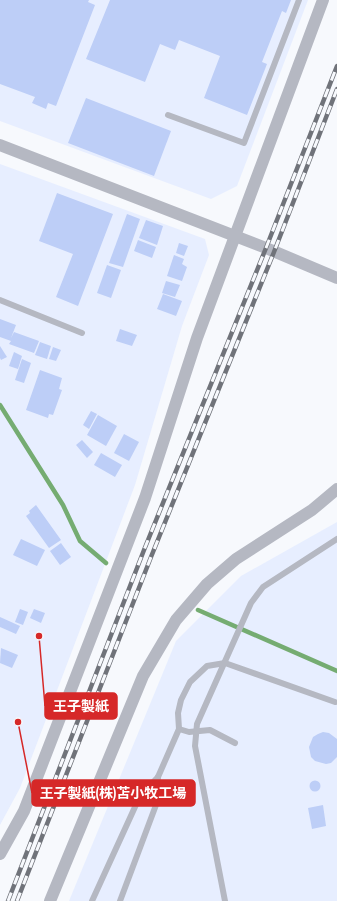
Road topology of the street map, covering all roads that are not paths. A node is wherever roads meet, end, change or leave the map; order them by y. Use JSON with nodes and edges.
{"nodes":[{"id":1,"x":299,"y":0,"type":"edge"},
{"id":2,"x":323,"y":0,"type":"edge"},
{"id":3,"x":168,"y":115,"type":"dead end"},
{"id":4,"x":0,"y":144,"type":"edge"},
{"id":5,"x":235,"y":236,"type":"junction"},
{"id":6,"x":337,"y":278,"type":"edge"},
{"id":7,"x":0,"y":300,"type":"edge"},
{"id":8,"x":82,"y":333,"type":"dead end"},
{"id":9,"x":337,"y":489,"type":"edge"},
{"id":10,"x":337,"y":539,"type":"edge"},
{"id":11,"x":225,"y":663,"type":"junction"},
{"id":12,"x":335,"y":702,"type":"dead end"},
{"id":13,"x":179,"y":729,"type":"junction"},
{"id":14,"x":196,"y":731,"type":"junction"},
{"id":15,"x":234,"y":742,"type":"dead end"},
{"id":16,"x":158,"y":777,"type":"junction"},
{"id":17,"x":0,"y":854,"type":"edge"},
{"id":18,"x":50,"y":901,"type":"edge"},
{"id":19,"x":92,"y":901,"type":"edge"},
{"id":20,"x":120,"y":901,"type":"edge"},
{"id":21,"x":225,"y":901,"type":"edge"}],
"edges":[{"from":1,"to":3,"type":"lane"},
{"from":2,"to":5,"type":"street"},
{"from":4,"to":5,"type":"street"},
{"from":5,"to":6,"type":"street"},
{"from":5,"to":17,"type":"street"},
{"from":7,"to":8,"type":"lane"},
{"from":9,"to":18,"type":"street"},
{"from":10,"to":11,"type":"lane"},
{"from":11,"to":12,"type":"lane"},
{"from":11,"to":13,"type":"lane"},
{"from":11,"to":14,"type":"lane"},
{"from":13,"to":14,"type":"lane"},
{"from":13,"to":16,"type":"lane"},
{"from":14,"to":15,"type":"lane"},
{"from":14,"to":21,"type":"lane"},
{"from":16,"to":19,"type":"lane"},
{"from":16,"to":20,"type":"lane"}]}
